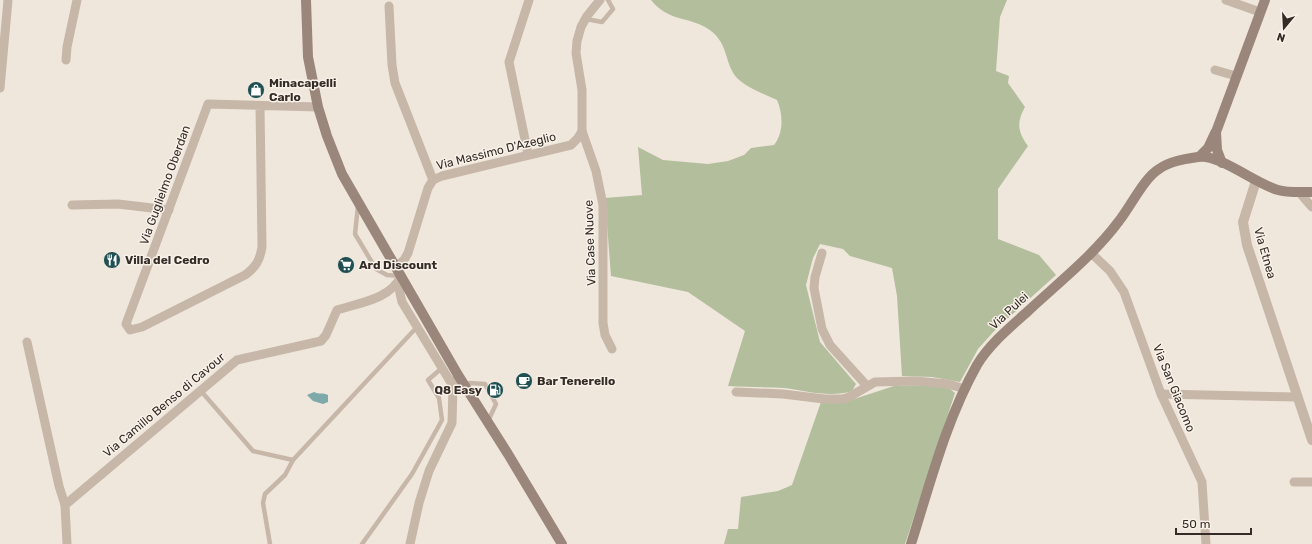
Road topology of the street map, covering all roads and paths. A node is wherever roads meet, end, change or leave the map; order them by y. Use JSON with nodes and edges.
{"nodes":[{"id":1,"x":8,"y":0,"type":"edge"},
{"id":2,"x":77,"y":0,"type":"edge"},
{"id":3,"x":306,"y":0,"type":"edge"},
{"id":4,"x":529,"y":0,"type":"edge"},
{"id":5,"x":600,"y":0,"type":"edge"},
{"id":6,"x":608,"y":0,"type":"edge"},
{"id":7,"x":1226,"y":0,"type":"edge"},
{"id":8,"x":1265,"y":0,"type":"edge"},
{"id":9,"x":389,"y":6,"type":"dead end"},
{"id":10,"x":1260,"y":12,"type":"junction"},
{"id":11,"x":586,"y":19,"type":"junction"},
{"id":12,"x":66,"y":60,"type":"dead end"},
{"id":13,"x":1215,"y":70,"type":"dead end"},
{"id":14,"x":1236,"y":76,"type":"junction"},
{"id":15,"x":0,"y":88,"type":"edge"},
{"id":16,"x":260,"y":106,"type":"junction"},
{"id":17,"x":318,"y":107,"type":"junction"},
{"id":18,"x":582,"y":131,"type":"junction"},
{"id":19,"x":1216,"y":132,"type":"junction"},
{"id":20,"x":528,"y":154,"type":"junction"},
{"id":21,"x":1200,"y":156,"type":"junction"},
{"id":22,"x":1222,"y":162,"type":"junction"},
{"id":23,"x":433,"y":180,"type":"junction"},
{"id":24,"x":1256,"y":181,"type":"junction"},
{"id":25,"x":1299,"y":192,"type":"junction"},
{"id":26,"x":1312,"y":192,"type":"edge"},
{"id":27,"x":359,"y":203,"type":"junction"},
{"id":28,"x":72,"y":205,"type":"dead end"},
{"id":29,"x":1312,"y":207,"type":"edge"},
{"id":30,"x":169,"y":210,"type":"junction"},
{"id":31,"x":408,"y":253,"type":"junction"},
{"id":32,"x":822,"y":253,"type":"dead end"},
{"id":33,"x":1091,"y":253,"type":"junction"},
{"id":34,"x":396,"y":266,"type":"junction"},
{"id":35,"x":402,"y":280,"type":"junction"},
{"id":36,"x":380,"y":296,"type":"junction"},
{"id":37,"x":402,"y":302,"type":"junction"},
{"id":38,"x":417,"y":327,"type":"junction"},
{"id":39,"x":28,"y":342,"type":"dead end"},
{"id":40,"x":612,"y":349,"type":"dead end"},
{"id":41,"x":442,"y":368,"type":"junction"},
{"id":42,"x":458,"y":375,"type":"junction"},
{"id":43,"x":453,"y":386,"type":"junction"},
{"id":44,"x":867,"y":386,"type":"junction"},
{"id":45,"x":965,"y":389,"type":"junction"},
{"id":46,"x":201,"y":391,"type":"junction"},
{"id":47,"x":736,"y":392,"type":"dead end"},
{"id":48,"x":1162,"y":394,"type":"junction"},
{"id":49,"x":1298,"y":397,"type":"junction"},
{"id":50,"x":1312,"y":440,"type":"edge"},
{"id":51,"x":508,"y":454,"type":"junction"},
{"id":52,"x":293,"y":460,"type":"junction"},
{"id":53,"x":1294,"y":482,"type":"dead end"},
{"id":54,"x":1312,"y":482,"type":"edge"},
{"id":55,"x":65,"y":505,"type":"junction"},
{"id":56,"x":67,"y":544,"type":"edge"},
{"id":57,"x":270,"y":544,"type":"edge"},
{"id":58,"x":362,"y":544,"type":"edge"},
{"id":59,"x":410,"y":544,"type":"edge"},
{"id":60,"x":562,"y":544,"type":"edge"},
{"id":61,"x":911,"y":544,"type":"edge"},
{"id":62,"x":1206,"y":544,"type":"edge"}],
"edges":[{"from":1,"to":15,"type":"street"},
{"from":2,"to":12,"type":"street"},
{"from":3,"to":17,"type":"main road"},
{"from":4,"to":20,"type":"street"},
{"from":5,"to":11,"type":"street","name":"Via Case Nuove"},
{"from":6,"to":11,"type":"lane"},
{"from":7,"to":10,"type":"street"},
{"from":8,"to":10,"type":"main road"},
{"from":9,"to":23,"type":"street"},
{"from":10,"to":14,"type":"main road"},
{"from":11,"to":18,"type":"street","name":"Via Case Nuove"},
{"from":13,"to":14,"type":"street"},
{"from":14,"to":19,"type":"main road"},
{"from":16,"to":17,"type":"street","name":"Via Guglielmo Oberdan"},
{"from":16,"to":30,"type":"street","name":"Via Guglielmo Oberdan"},
{"from":16,"to":30,"type":"street","name":"Via Guglielmo Oberdan"},
{"from":17,"to":27,"type":"main road"},
{"from":18,"to":20,"type":"street","name":"Via Massimo D'Azeglio"},
{"from":18,"to":40,"type":"street","name":"Via Case Nuove"},
{"from":19,"to":21,"type":"main road"},
{"from":19,"to":22,"type":"main road"},
{"from":20,"to":23,"type":"street","name":"Via Massimo D'Azeglio"},
{"from":21,"to":22,"type":"main road"},
{"from":21,"to":33,"type":"main road","name":"Via Pulei"},
{"from":22,"to":24,"type":"main road"},
{"from":23,"to":31,"type":"street","name":"Via Massimo D'Azeglio"},
{"from":24,"to":25,"type":"main road"},
{"from":24,"to":49,"type":"street","name":"Via Etnea"},
{"from":25,"to":26,"type":"main road"},
{"from":25,"to":29,"type":"street"},
{"from":27,"to":34,"type":"main road"},
{"from":27,"to":35,"type":"lane"},
{"from":28,"to":30,"type":"street"},
{"from":31,"to":34,"type":"street","name":"Via Massimo D'Azeglio"},
{"from":31,"to":35,"type":"street"},
{"from":32,"to":44,"type":"street"},
{"from":33,"to":45,"type":"main road","name":"Via Pulei"},
{"from":33,"to":48,"type":"street","name":"Via San Giacomo"},
{"from":34,"to":35,"type":"main road"},
{"from":35,"to":36,"type":"street","name":"Via Camillo Benso di Cavour"},
{"from":35,"to":37,"type":"street"},
{"from":35,"to":42,"type":"main road"},
{"from":35,"to":51,"type":"main road"},
{"from":36,"to":37,"type":"street"},
{"from":36,"to":46,"type":"street","name":"Via Camillo Benso di Cavour"},
{"from":37,"to":38,"type":"street"},
{"from":38,"to":41,"type":"street"},
{"from":38,"to":52,"type":"lane"},
{"from":39,"to":55,"type":"street"},
{"from":41,"to":43,"type":"street"},
{"from":41,"to":58,"type":"lane"},
{"from":42,"to":43,"type":"street"},
{"from":42,"to":51,"type":"main road"},
{"from":43,"to":59,"type":"street"},
{"from":44,"to":45,"type":"street"},
{"from":44,"to":47,"type":"street"},
{"from":45,"to":61,"type":"main road","name":"Via Pulei"},
{"from":46,"to":52,"type":"lane"},
{"from":46,"to":55,"type":"street","name":"Via Camillo Benso di Cavour"},
{"from":48,"to":49,"type":"street"},
{"from":48,"to":62,"type":"street","name":"Via San Giacomo"},
{"from":49,"to":50,"type":"street","name":"Via Etnea"},
{"from":51,"to":60,"type":"main road"},
{"from":52,"to":57,"type":"lane"},
{"from":53,"to":54,"type":"street"},
{"from":55,"to":56,"type":"street"}]}
